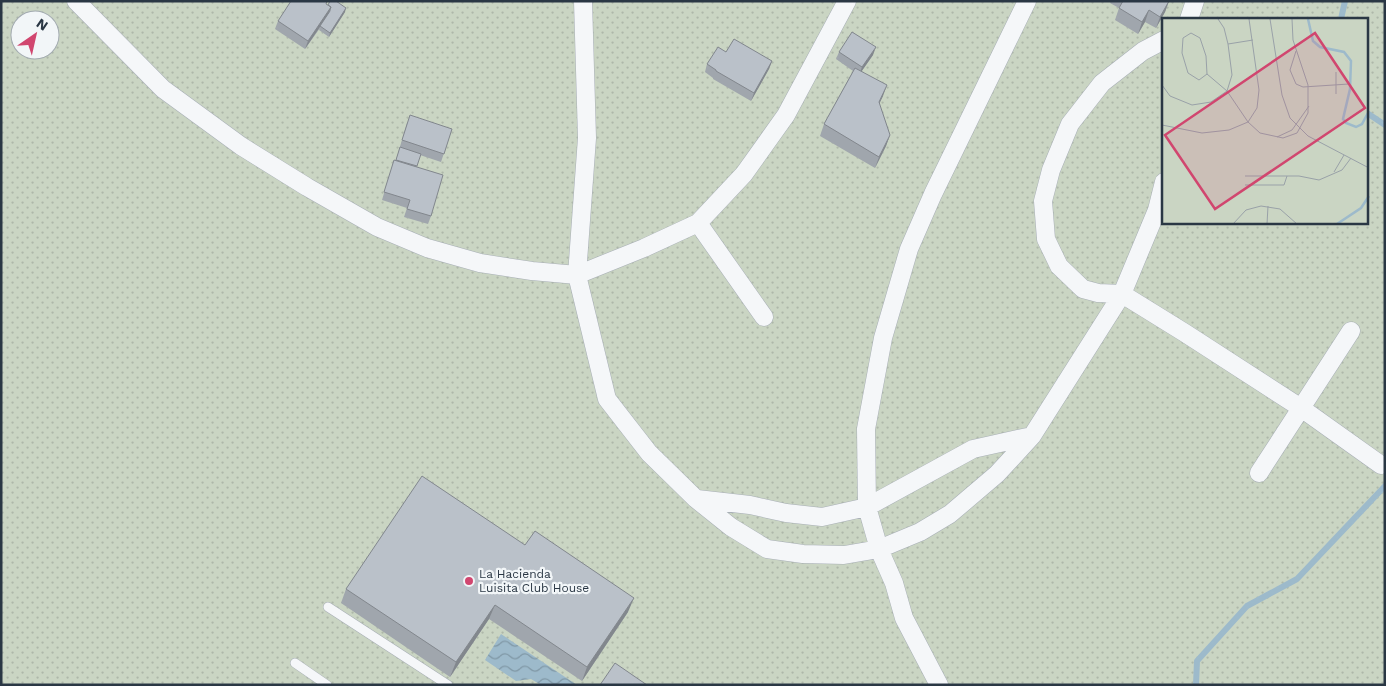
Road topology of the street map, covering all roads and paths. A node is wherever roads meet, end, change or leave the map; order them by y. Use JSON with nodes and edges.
{"nodes":[{"id":1,"x":76,"y":1,"type":"edge"},
{"id":2,"x":583,"y":1,"type":"edge"},
{"id":3,"x":847,"y":1,"type":"edge"},
{"id":4,"x":1027,"y":1,"type":"edge"},
{"id":5,"x":1195,"y":1,"type":"edge"},
{"id":6,"x":1190,"y":18,"type":"edge"},
{"id":7,"x":1162,"y":41,"type":"edge"},
{"id":8,"x":1162,"y":190,"type":"edge"},
{"id":9,"x":698,"y":223,"type":"junction"},
{"id":10,"x":577,"y":274,"type":"junction"},
{"id":11,"x":1122,"y":294,"type":"junction"},
{"id":12,"x":764,"y":317,"type":"dead end"},
{"id":13,"x":1351,"y":331,"type":"dead end"},
{"id":14,"x":1302,"y":408,"type":"junction"},
{"id":15,"x":1032,"y":436,"type":"junction"},
{"id":16,"x":1380,"y":465,"type":"dead end"},
{"id":17,"x":1259,"y":473,"type":"dead end"},
{"id":18,"x":696,"y":499,"type":"junction"},
{"id":19,"x":867,"y":507,"type":"junction"},
{"id":20,"x":879,"y":549,"type":"junction"},
{"id":21,"x":328,"y":607,"type":"dead end"},
{"id":22,"x":295,"y":663,"type":"dead end"},
{"id":23,"x":327,"y":685,"type":"edge"},
{"id":24,"x":448,"y":685,"type":"edge"},
{"id":25,"x":939,"y":685,"type":"edge"}],
"edges":[{"from":1,"to":10,"type":"street"},
{"from":2,"to":10,"type":"street"},
{"from":3,"to":9,"type":"street"},
{"from":4,"to":19,"type":"street"},
{"from":5,"to":6,"type":"street"},
{"from":7,"to":11,"type":"street"},
{"from":8,"to":11,"type":"street"},
{"from":9,"to":10,"type":"street"},
{"from":9,"to":12,"type":"street"},
{"from":10,"to":18,"type":"street"},
{"from":11,"to":14,"type":"street"},
{"from":11,"to":15,"type":"street"},
{"from":13,"to":14,"type":"street"},
{"from":14,"to":16,"type":"street"},
{"from":14,"to":17,"type":"street"},
{"from":15,"to":19,"type":"street"},
{"from":15,"to":20,"type":"street"},
{"from":18,"to":19,"type":"street"},
{"from":18,"to":20,"type":"street"},
{"from":19,"to":20,"type":"street"},
{"from":20,"to":25,"type":"street"},
{"from":21,"to":24,"type":"lane"},
{"from":22,"to":23,"type":"lane"}]}
